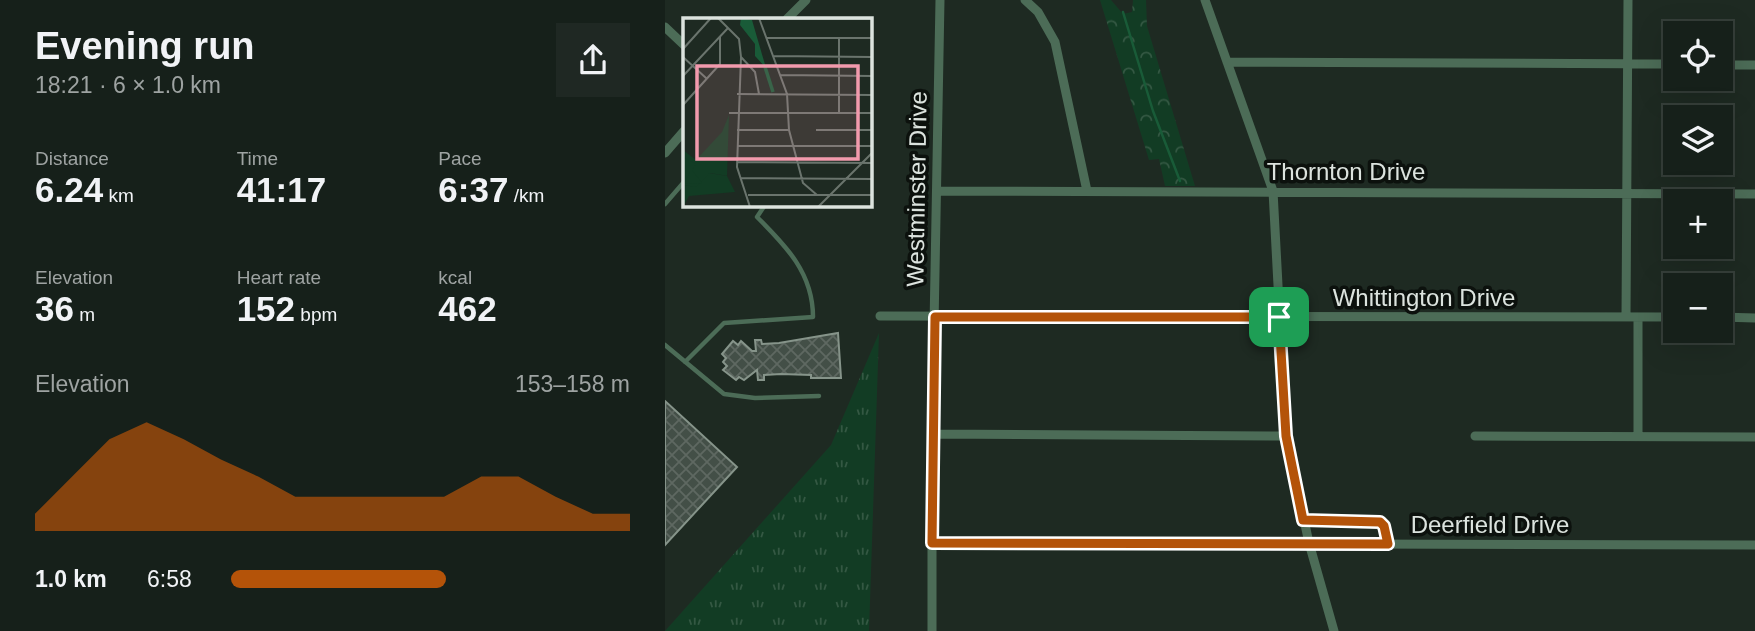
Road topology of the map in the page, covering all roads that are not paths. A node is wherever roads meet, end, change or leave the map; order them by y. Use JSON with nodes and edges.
{"nodes":[{"id":1,"x":806,"y":0,"type":"edge"},
{"id":2,"x":940,"y":0,"type":"edge"},
{"id":3,"x":1025,"y":0,"type":"edge"},
{"id":4,"x":1205,"y":0,"type":"edge"},
{"id":5,"x":1628,"y":0,"type":"edge"},
{"id":6,"x":788,"y":18,"type":"edge"},
{"id":7,"x":665,"y":27,"type":"edge"},
{"id":8,"x":683,"y":44,"type":"edge"},
{"id":9,"x":1227,"y":62,"type":"junction"},
{"id":10,"x":1627,"y":64,"type":"junction"},
{"id":11,"x":1663,"y":64,"type":"edge"},
{"id":12,"x":1733,"y":65,"type":"edge"},
{"id":13,"x":1755,"y":65,"type":"edge"},
{"id":14,"x":683,"y":132,"type":"edge"},
{"id":15,"x":665,"y":153,"type":"edge"},
{"id":16,"x":683,"y":183,"type":"edge"},
{"id":17,"x":938,"y":191,"type":"junction"},
{"id":18,"x":1087,"y":191,"type":"junction"},
{"id":19,"x":1273,"y":191,"type":"junction"},
{"id":20,"x":1626,"y":194,"type":"junction"},
{"id":21,"x":1755,"y":194,"type":"edge"},
{"id":22,"x":665,"y":204,"type":"edge"},
{"id":23,"x":764,"y":206,"type":"edge"},
{"id":24,"x":880,"y":316,"type":"dead end"},
{"id":25,"x":935,"y":317,"type":"junction"},
{"id":26,"x":1279,"y":317,"type":"junction"},
{"id":27,"x":1626,"y":317,"type":"junction"},
{"id":28,"x":1638,"y":317,"type":"junction"},
{"id":29,"x":1663,"y":317,"type":"edge"},
{"id":30,"x":1733,"y":317,"type":"edge"},
{"id":31,"x":1755,"y":318,"type":"edge"},
{"id":32,"x":665,"y":345,"type":"edge"},
{"id":33,"x":685,"y":362,"type":"junction"},
{"id":34,"x":819,"y":396,"type":"dead end"},
{"id":35,"x":932,"y":434,"type":"junction"},
{"id":36,"x":1286,"y":436,"type":"junction"},
{"id":37,"x":1475,"y":436,"type":"dead end"},
{"id":38,"x":1638,"y":436,"type":"junction"},
{"id":39,"x":1755,"y":437,"type":"edge"},
{"id":40,"x":1303,"y":520,"type":"junction"},
{"id":41,"x":932,"y":543,"type":"junction"},
{"id":42,"x":1309,"y":543,"type":"junction"},
{"id":43,"x":1388,"y":544,"type":"junction"},
{"id":44,"x":1755,"y":545,"type":"edge"},
{"id":45,"x":932,"y":631,"type":"edge"},
{"id":46,"x":1334,"y":631,"type":"edge"}],
"edges":[{"from":1,"to":6,"type":"street"},
{"from":2,"to":17,"type":"street","name":"Westminster Drive"},
{"from":3,"to":18,"type":"street"},
{"from":4,"to":9,"type":"street"},
{"from":5,"to":10,"type":"street"},
{"from":7,"to":8,"type":"street"},
{"from":9,"to":10,"type":"street"},
{"from":9,"to":19,"type":"street"},
{"from":10,"to":11,"type":"street"},
{"from":10,"to":20,"type":"street"},
{"from":12,"to":13,"type":"street"},
{"from":14,"to":15,"type":"street"},
{"from":16,"to":22,"type":"lane"},
{"from":17,"to":18,"type":"street","name":"Thornton Drive"},
{"from":17,"to":25,"type":"street","name":"Westminster Drive"},
{"from":18,"to":19,"type":"street","name":"Thornton Drive"},
{"from":19,"to":20,"type":"street","name":"Thornton Drive"},
{"from":19,"to":26,"type":"street"},
{"from":20,"to":21,"type":"street","name":"Thornton Drive"},
{"from":20,"to":27,"type":"street"},
{"from":23,"to":33,"type":"lane"},
{"from":24,"to":25,"type":"street","name":"Whittington Drive"},
{"from":25,"to":26,"type":"street","name":"Whittington Drive"},
{"from":25,"to":35,"type":"street","name":"Westminster Drive"},
{"from":26,"to":27,"type":"street","name":"Whittington Drive"},
{"from":26,"to":36,"type":"street"},
{"from":27,"to":28,"type":"street","name":"Whittington Drive"},
{"from":28,"to":29,"type":"street","name":"Whittington Drive"},
{"from":28,"to":38,"type":"street"},
{"from":30,"to":31,"type":"street"},
{"from":32,"to":33,"type":"lane"},
{"from":33,"to":34,"type":"lane"},
{"from":35,"to":36,"type":"street"},
{"from":35,"to":41,"type":"street","name":"Westminster Drive"},
{"from":36,"to":40,"type":"street"},
{"from":37,"to":38,"type":"street"},
{"from":38,"to":39,"type":"street"},
{"from":40,"to":42,"type":"street"},
{"from":40,"to":43,"type":"lane"},
{"from":41,"to":42,"type":"street","name":"Deerfield Drive"},
{"from":41,"to":45,"type":"street","name":"Westminster Drive"},
{"from":42,"to":43,"type":"street","name":"Deerfield Drive"},
{"from":42,"to":46,"type":"street"},
{"from":43,"to":44,"type":"street","name":"Deerfield Drive"}]}
